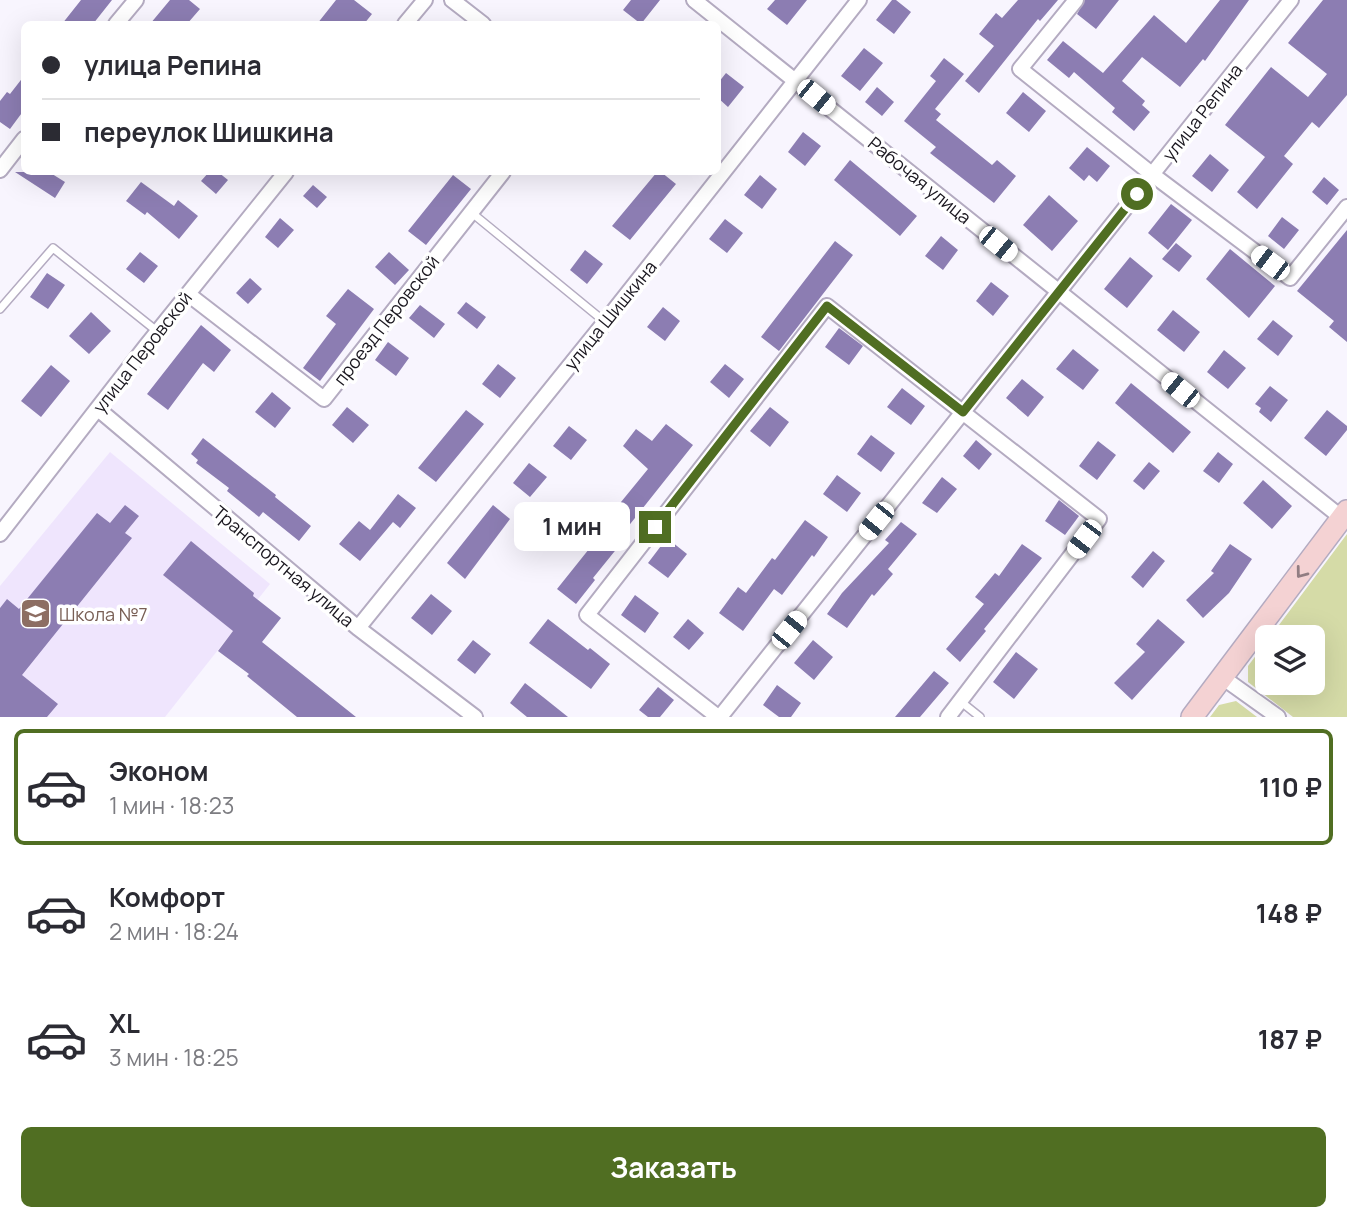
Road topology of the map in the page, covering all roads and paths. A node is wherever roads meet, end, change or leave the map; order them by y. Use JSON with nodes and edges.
{"nodes":[{"id":1,"x":136,"y":0,"type":"edge"},
{"id":2,"x":425,"y":0,"type":"edge"},
{"id":3,"x":452,"y":0,"type":"edge"},
{"id":4,"x":694,"y":0,"type":"edge"},
{"id":5,"x":859,"y":0,"type":"edge"},
{"id":6,"x":1076,"y":0,"type":"edge"},
{"id":7,"x":1292,"y":0,"type":"edge"},
{"id":8,"x":118,"y":21,"type":"edge"},
{"id":9,"x":408,"y":21,"type":"edge"},
{"id":10,"x":479,"y":21,"type":"edge"},
{"id":11,"x":721,"y":21,"type":"edge"},
{"id":12,"x":721,"y":21,"type":"edge"},
{"id":13,"x":796,"y":80,"type":"junction"},
{"id":14,"x":21,"y":143,"type":"edge"},
{"id":15,"x":0,"y":170,"type":"edge"},
{"id":16,"x":1153,"y":174,"type":"junction"},
{"id":17,"x":284,"y":175,"type":"edge"},
{"id":18,"x":501,"y":175,"type":"edge"},
{"id":19,"x":721,"y":175,"type":"edge"},
{"id":20,"x":721,"y":175,"type":"edge"},
{"id":21,"x":1347,"y":207,"type":"edge"},
{"id":22,"x":471,"y":212,"type":"junction"},
{"id":23,"x":1059,"y":293,"type":"junction"},
{"id":24,"x":188,"y":294,"type":"junction"},
{"id":25,"x":0,"y":309,"type":"edge"},
{"id":26,"x":605,"y":321,"type":"junction"},
{"id":27,"x":158,"y":332,"type":"junction"},
{"id":28,"x":98,"y":409,"type":"junction"},
{"id":29,"x":963,"y":412,"type":"junction"},
{"id":30,"x":1344,"y":515,"type":"edge"},
{"id":31,"x":0,"y":534,"type":"edge"},
{"id":32,"x":358,"y":628,"type":"junction"},
{"id":33,"x":1222,"y":677,"type":"junction"},
{"id":34,"x":960,"y":701,"type":"junction"},
{"id":35,"x":475,"y":717,"type":"edge"},
{"id":36,"x":719,"y":717,"type":"edge"},
{"id":37,"x":948,"y":717,"type":"edge"},
{"id":38,"x":980,"y":717,"type":"edge"},
{"id":39,"x":1192,"y":717,"type":"edge"},
{"id":40,"x":1278,"y":717,"type":"edge"}],
"edges":[{"from":1,"to":8,"type":"street"},
{"from":2,"to":9,"type":"street"},
{"from":3,"to":10,"type":"street"},
{"from":4,"to":12,"type":"street","name":"Рабочая улица"},
{"from":5,"to":13,"type":"street","name":"улица Шишкина"},
{"from":6,"to":16,"type":"street"},
{"from":7,"to":16,"type":"street","name":"улица Репина"},
{"from":11,"to":13,"type":"street","name":"Рабочая улица"},
{"from":13,"to":19,"type":"street","name":"улица Шишкина"},
{"from":13,"to":23,"type":"street","name":"Рабочая улица"},
{"from":14,"to":15,"type":"street"},
{"from":16,"to":21,"type":"street"},
{"from":16,"to":23,"type":"street","name":"улица Репина"},
{"from":17,"to":24,"type":"street","name":"улица Перовской"},
{"from":18,"to":22,"type":"street","name":"проезд Перовской"},
{"from":20,"to":26,"type":"street","name":"улица Шишкина"},
{"from":22,"to":24,"type":"street","name":"проезд Перовской"},
{"from":22,"to":26,"type":"lane"},
{"from":23,"to":29,"type":"street","name":"улица Репина"},
{"from":23,"to":30,"type":"street","name":"Рабочая улица"},
{"from":24,"to":27,"type":"street","name":"улица Перовской"},
{"from":25,"to":27,"type":"lane"},
{"from":26,"to":32,"type":"street","name":"улица Шишкина"},
{"from":27,"to":28,"type":"street","name":"улица Перовской"},
{"from":28,"to":31,"type":"street","name":"улица Перовской"},
{"from":28,"to":32,"type":"street","name":"Транспортная улица"},
{"from":29,"to":34,"type":"street"},
{"from":29,"to":36,"type":"street","name":"улица Репина"},
{"from":29,"to":36,"type":"street"},
{"from":30,"to":33,"type":"main road","one_way":true},
{"from":32,"to":35,"type":"street","name":"Транспортная улица"},
{"from":33,"to":39,"type":"main road"},
{"from":33,"to":40,"type":"street"},
{"from":34,"to":37,"type":"street"},
{"from":34,"to":38,"type":"lane"}]}
